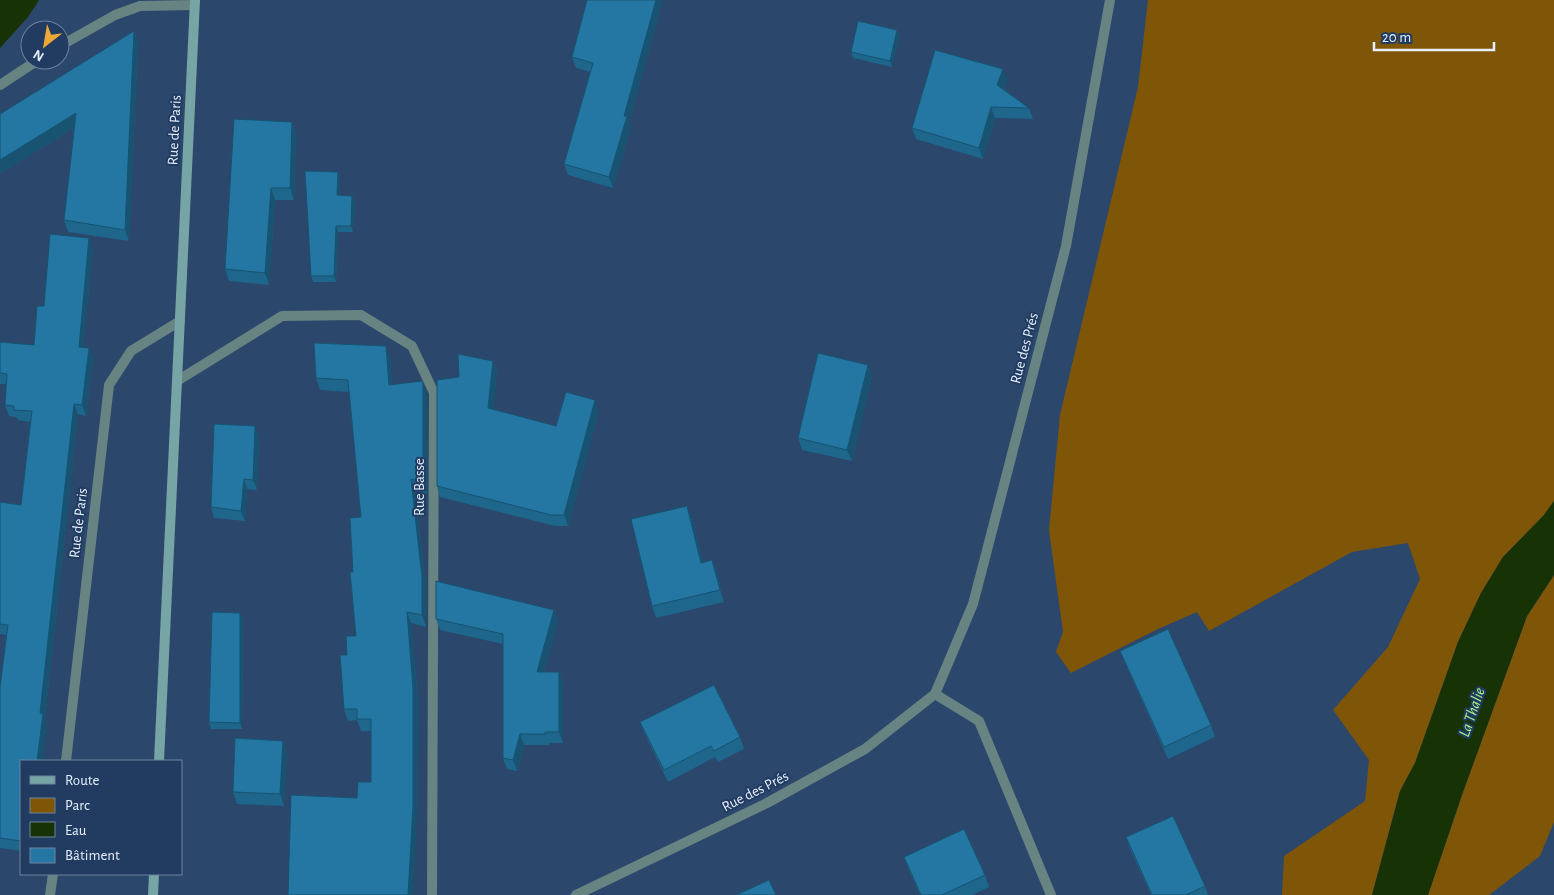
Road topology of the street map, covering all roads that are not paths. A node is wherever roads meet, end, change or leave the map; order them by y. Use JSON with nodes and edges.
{"nodes":[{"id":1,"x":1110,"y":0,"type":"edge"},
{"id":2,"x":194,"y":2,"type":"edge"},
{"id":3,"x":70,"y":40,"type":"edge"},
{"id":4,"x":23,"y":70,"type":"edge"},
{"id":5,"x":0,"y":85,"type":"edge"},
{"id":6,"x":180,"y":321,"type":"junction"},
{"id":7,"x":177,"y":381,"type":"junction"},
{"id":8,"x":935,"y":694,"type":"junction"},
{"id":9,"x":66,"y":760,"type":"edge"},
{"id":10,"x":159,"y":760,"type":"edge"},
{"id":11,"x":53,"y":875,"type":"edge"},
{"id":12,"x":154,"y":875,"type":"edge"},
{"id":13,"x":50,"y":895,"type":"edge"},
{"id":14,"x":153,"y":895,"type":"edge"},
{"id":15,"x":432,"y":895,"type":"edge"},
{"id":16,"x":576,"y":895,"type":"edge"},
{"id":17,"x":1051,"y":895,"type":"edge"}],
"edges":[{"from":1,"to":8,"type":"street","name":"Rue des Prés"},
{"from":2,"to":3,"type":"street"},
{"from":2,"to":6,"type":"main road","name":"Rue de Paris"},
{"from":4,"to":5,"type":"street"},
{"from":6,"to":7,"type":"main road","name":"Rue de Paris"},
{"from":6,"to":9,"type":"street","name":"Rue de Paris"},
{"from":7,"to":10,"type":"main road","name":"Rue de Paris"},
{"from":7,"to":15,"type":"street","name":"Rue Basse"},
{"from":8,"to":16,"type":"street","name":"Rue des Prés"},
{"from":8,"to":17,"type":"street"},
{"from":11,"to":13,"type":"street"},
{"from":12,"to":14,"type":"main road"}]}
